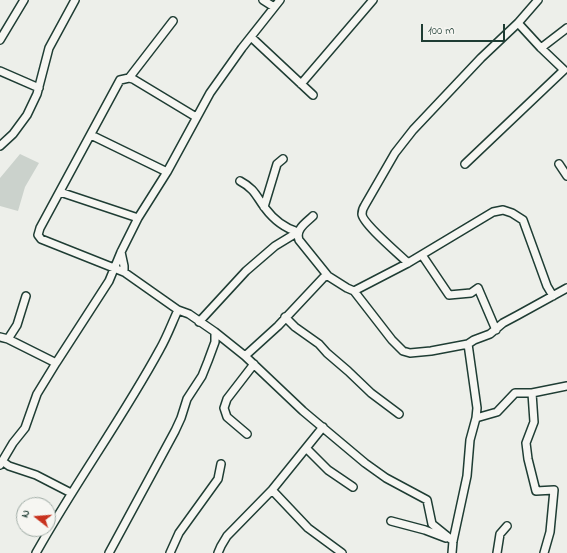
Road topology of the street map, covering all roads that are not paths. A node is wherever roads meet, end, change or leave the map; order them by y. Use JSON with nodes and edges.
{"nodes":[{"id":1,"x":24,"y":0,"type":"edge"},
{"id":2,"x":75,"y":0,"type":"edge"},
{"id":3,"x":263,"y":0,"type":"edge"},
{"id":4,"x":280,"y":0,"type":"edge"},
{"id":5,"x":373,"y":0,"type":"edge"},
{"id":6,"x":538,"y":0,"type":"edge"},
{"id":7,"x":274,"y":7,"type":"junction"},
{"id":8,"x":173,"y":21,"type":"dead end"},
{"id":9,"x":518,"y":23,"type":"junction"},
{"id":10,"x":567,"y":28,"type":"edge"},
{"id":11,"x":251,"y":37,"type":"junction"},
{"id":12,"x":0,"y":40,"type":"edge"},
{"id":13,"x":541,"y":48,"type":"junction"},
{"id":14,"x":566,"y":71,"type":"edge"},
{"id":15,"x":0,"y":72,"type":"edge"},
{"id":16,"x":129,"y":78,"type":"junction"},
{"id":17,"x":301,"y":84,"type":"junction"},
{"id":18,"x":39,"y":88,"type":"junction"},
{"id":19,"x":312,"y":95,"type":"dead end"},
{"id":20,"x":196,"y":117,"type":"junction"},
{"id":21,"x":91,"y":135,"type":"junction"},
{"id":22,"x":0,"y":146,"type":"edge"},
{"id":23,"x":283,"y":159,"type":"dead end"},
{"id":24,"x":465,"y":164,"type":"dead end"},
{"id":25,"x":559,"y":164,"type":"dead end"},
{"id":26,"x":166,"y":172,"type":"junction"},
{"id":27,"x":567,"y":176,"type":"edge"},
{"id":28,"x":240,"y":181,"type":"dead end"},
{"id":29,"x":60,"y":192,"type":"junction"},
{"id":30,"x":264,"y":207,"type":"junction"},
{"id":31,"x":313,"y":216,"type":"dead end"},
{"id":32,"x":138,"y":218,"type":"junction"},
{"id":33,"x":298,"y":232,"type":"junction"},
{"id":34,"x":121,"y":252,"type":"junction"},
{"id":35,"x":422,"y":255,"type":"junction"},
{"id":36,"x":408,"y":263,"type":"junction"},
{"id":37,"x":114,"y":269,"type":"junction"},
{"id":38,"x":124,"y":272,"type":"junction"},
{"id":39,"x":328,"y":276,"type":"junction"},
{"id":40,"x":567,"y":288,"type":"edge"},
{"id":41,"x":354,"y":291,"type":"junction"},
{"id":42,"x":26,"y":296,"type":"dead end"},
{"id":43,"x":553,"y":296,"type":"junction"},
{"id":44,"x":178,"y":310,"type":"junction"},
{"id":45,"x":285,"y":318,"type":"junction"},
{"id":46,"x":199,"y":322,"type":"junction"},
{"id":47,"x":496,"y":330,"type":"junction"},
{"id":48,"x":215,"y":332,"type":"junction"},
{"id":49,"x":0,"y":337,"type":"edge"},
{"id":50,"x":8,"y":339,"type":"junction"},
{"id":51,"x":468,"y":344,"type":"junction"},
{"id":52,"x":245,"y":356,"type":"junction"},
{"id":53,"x":56,"y":363,"type":"junction"},
{"id":54,"x":254,"y":364,"type":"junction"},
{"id":55,"x":567,"y":386,"type":"edge"},
{"id":56,"x":532,"y":393,"type":"junction"},
{"id":57,"x":399,"y":414,"type":"dead end"},
{"id":58,"x":476,"y":418,"type":"junction"},
{"id":59,"x":323,"y":427,"type":"junction"},
{"id":60,"x":248,"y":434,"type":"dead end"},
{"id":61,"x":306,"y":449,"type":"junction"},
{"id":62,"x":1,"y":463,"type":"edge"},
{"id":63,"x":221,"y":464,"type":"dead end"},
{"id":64,"x":353,"y":487,"type":"dead end"},
{"id":65,"x":272,"y":490,"type":"junction"},
{"id":66,"x":71,"y":493,"type":"junction"},
{"id":67,"x":391,"y":520,"type":"dead end"},
{"id":68,"x":507,"y":526,"type":"dead end"},
{"id":69,"x":453,"y":541,"type":"junction"},
{"id":70,"x":36,"y":553,"type":"edge"},
{"id":71,"x":109,"y":553,"type":"edge"},
{"id":72,"x":170,"y":553,"type":"edge"},
{"id":73,"x":218,"y":553,"type":"edge"},
{"id":74,"x":342,"y":553,"type":"edge"},
{"id":75,"x":452,"y":553,"type":"edge"},
{"id":76,"x":497,"y":553,"type":"edge"},
{"id":77,"x":544,"y":553,"type":"edge"}],
"edges":[{"from":1,"to":12,"type":"street"},
{"from":2,"to":18,"type":"street"},
{"from":3,"to":7,"type":"street"},
{"from":4,"to":7,"type":"street"},
{"from":5,"to":17,"type":"street"},
{"from":6,"to":9,"type":"street"},
{"from":7,"to":11,"type":"street"},
{"from":8,"to":16,"type":"street"},
{"from":9,"to":13,"type":"street"},
{"from":9,"to":36,"type":"street"},
{"from":10,"to":13,"type":"street"},
{"from":11,"to":17,"type":"street"},
{"from":11,"to":20,"type":"street"},
{"from":13,"to":14,"type":"street"},
{"from":14,"to":24,"type":"street"},
{"from":15,"to":18,"type":"street"},
{"from":16,"to":20,"type":"street"},
{"from":16,"to":21,"type":"street"},
{"from":17,"to":19,"type":"street"},
{"from":18,"to":22,"type":"street"},
{"from":20,"to":26,"type":"street"},
{"from":21,"to":26,"type":"street"},
{"from":21,"to":29,"type":"street"},
{"from":23,"to":30,"type":"street"},
{"from":25,"to":27,"type":"street"},
{"from":26,"to":32,"type":"street"},
{"from":28,"to":30,"type":"street"},
{"from":29,"to":32,"type":"street"},
{"from":29,"to":37,"type":"street"},
{"from":30,"to":33,"type":"street"},
{"from":31,"to":33,"type":"street"},
{"from":32,"to":34,"type":"street"},
{"from":33,"to":39,"type":"street"},
{"from":33,"to":46,"type":"street"},
{"from":34,"to":37,"type":"street"},
{"from":34,"to":38,"type":"street"},
{"from":35,"to":36,"type":"street"},
{"from":35,"to":43,"type":"street"},
{"from":35,"to":47,"type":"street"},
{"from":36,"to":41,"type":"street"},
{"from":37,"to":38,"type":"street"},
{"from":37,"to":53,"type":"street"},
{"from":38,"to":44,"type":"street"},
{"from":39,"to":41,"type":"street"},
{"from":39,"to":45,"type":"street"},
{"from":40,"to":43,"type":"street"},
{"from":41,"to":51,"type":"street"},
{"from":42,"to":50,"type":"street"},
{"from":43,"to":47,"type":"street"},
{"from":44,"to":46,"type":"street"},
{"from":44,"to":66,"type":"street"},
{"from":45,"to":52,"type":"street"},
{"from":45,"to":57,"type":"street"},
{"from":46,"to":48,"type":"street"},
{"from":47,"to":51,"type":"street"},
{"from":48,"to":52,"type":"street"},
{"from":48,"to":71,"type":"street"},
{"from":49,"to":50,"type":"street"},
{"from":50,"to":53,"type":"street"},
{"from":51,"to":58,"type":"street"},
{"from":52,"to":54,"type":"street"},
{"from":53,"to":62,"type":"street"},
{"from":54,"to":59,"type":"street"},
{"from":54,"to":60,"type":"street"},
{"from":55,"to":56,"type":"street"},
{"from":56,"to":58,"type":"street"},
{"from":56,"to":77,"type":"street"},
{"from":58,"to":69,"type":"street"},
{"from":59,"to":61,"type":"street"},
{"from":59,"to":69,"type":"street"},
{"from":61,"to":64,"type":"street"},
{"from":61,"to":65,"type":"street"},
{"from":62,"to":66,"type":"street"},
{"from":63,"to":72,"type":"street"},
{"from":65,"to":73,"type":"street"},
{"from":65,"to":74,"type":"street"},
{"from":66,"to":70,"type":"street"},
{"from":67,"to":69,"type":"street"},
{"from":68,"to":76,"type":"street"},
{"from":69,"to":75,"type":"street"}]}
